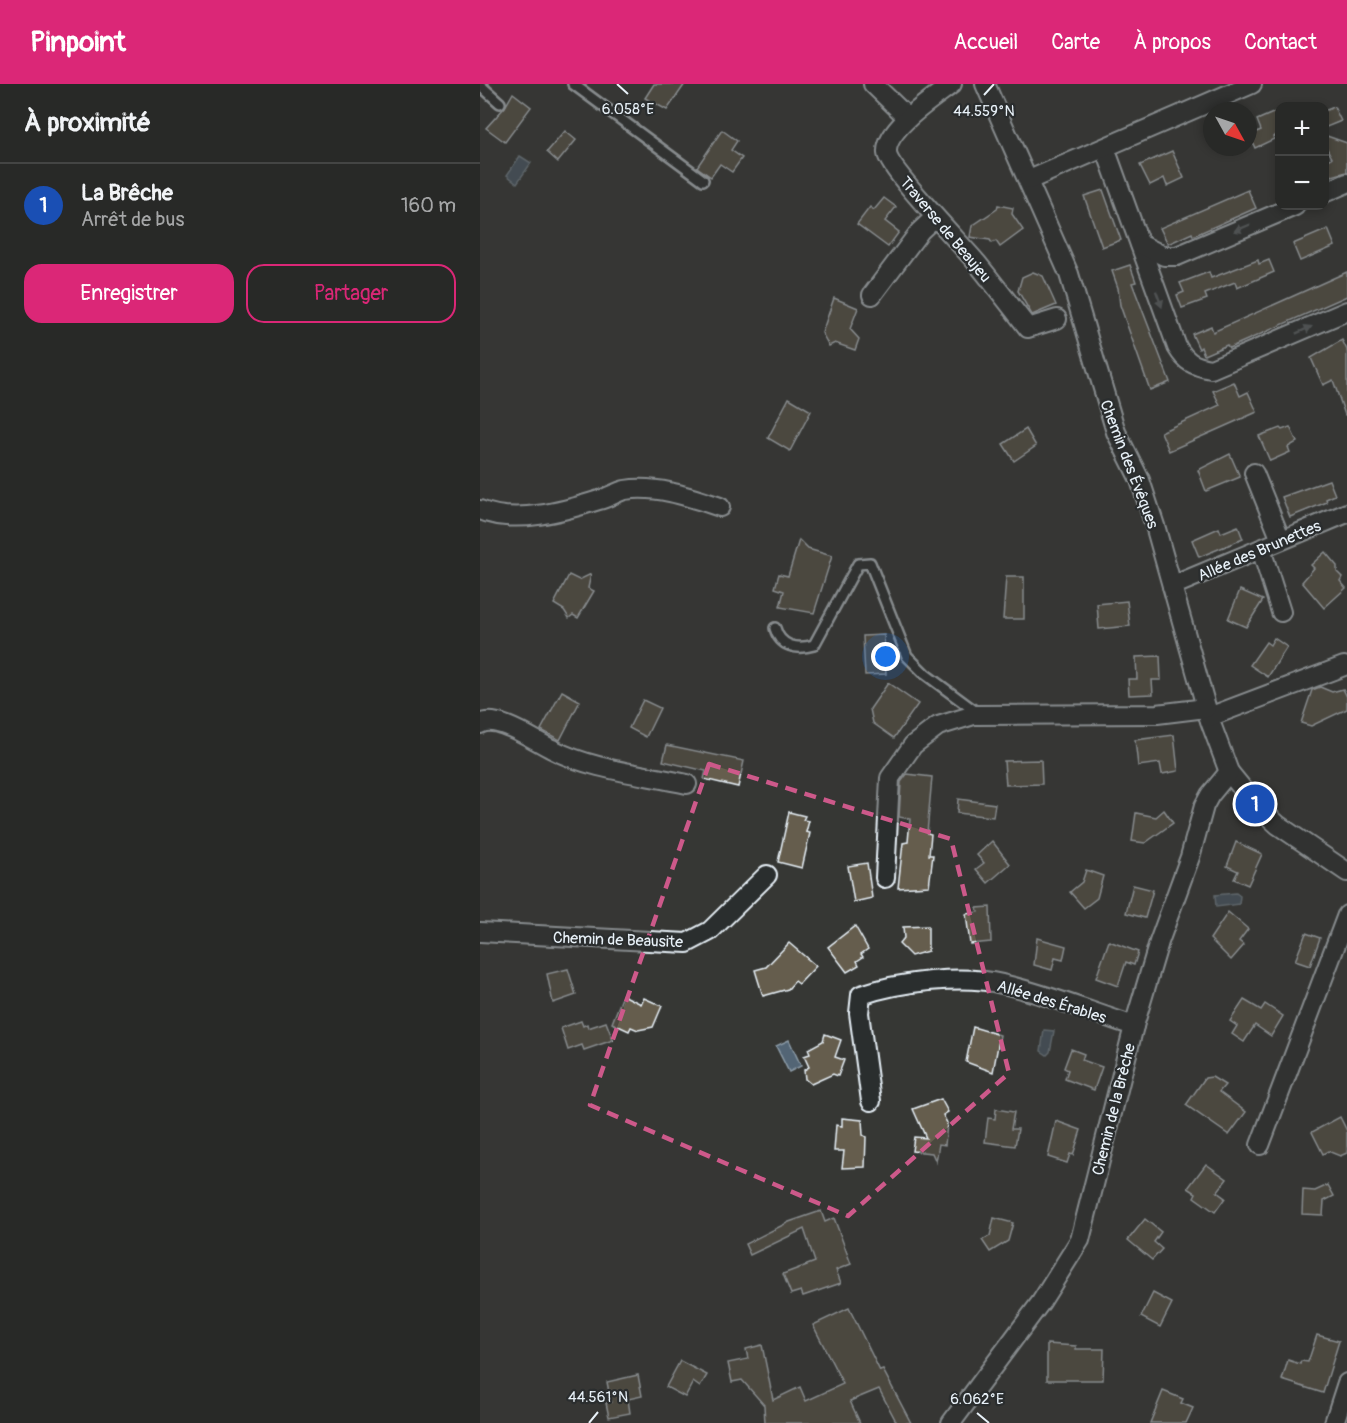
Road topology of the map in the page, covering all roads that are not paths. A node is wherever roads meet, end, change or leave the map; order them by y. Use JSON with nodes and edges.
{"nodes":[{"id":1,"x":573,"y":84,"type":"edge"},
{"id":2,"x":873,"y":84,"type":"edge"},
{"id":3,"x":952,"y":84,"type":"edge"},
{"id":4,"x":985,"y":84,"type":"edge"},
{"id":5,"x":1252,"y":84,"type":"edge"},
{"id":6,"x":480,"y":85,"type":"edge"},
{"id":7,"x":500,"y":103,"type":"dead end"},
{"id":8,"x":908,"y":118,"type":"junction"},
{"id":9,"x":1105,"y":148,"type":"junction"},
{"id":10,"x":703,"y":180,"type":"dead end"},
{"id":11,"x":1029,"y":180,"type":"junction"},
{"id":12,"x":1347,"y":183,"type":"edge"},
{"id":13,"x":1329,"y":191,"type":"edge"},
{"id":14,"x":1286,"y":210,"type":"edge"},
{"id":15,"x":934,"y":218,"type":"junction"},
{"id":16,"x":1140,"y":244,"type":"junction"},
{"id":17,"x":872,"y":295,"type":"dead end"},
{"id":18,"x":1347,"y":311,"type":"edge"},
{"id":19,"x":1057,"y":319,"type":"dead end"},
{"id":20,"x":1254,"y":473,"type":"dead end"},
{"id":21,"x":720,"y":507,"type":"dead end"},
{"id":22,"x":480,"y":510,"type":"edge"},
{"id":23,"x":1347,"y":513,"type":"edge"},
{"id":24,"x":1281,"y":540,"type":"junction"},
{"id":25,"x":1261,"y":549,"type":"junction"},
{"id":26,"x":1172,"y":586,"type":"junction"},
{"id":27,"x":1281,"y":612,"type":"dead end"},
{"id":28,"x":774,"y":628,"type":"dead end"},
{"id":29,"x":1344,"y":666,"type":"dead end"},
{"id":30,"x":1207,"y":712,"type":"junction"},
{"id":31,"x":981,"y":715,"type":"junction"},
{"id":32,"x":480,"y":724,"type":"edge"},
{"id":33,"x":1229,"y":772,"type":"junction"},
{"id":34,"x":687,"y":784,"type":"dead end"},
{"id":35,"x":1347,"y":872,"type":"edge"},
{"id":36,"x":767,"y":875,"type":"dead end"},
{"id":37,"x":885,"y":878,"type":"dead end"},
{"id":38,"x":1347,"y":915,"type":"edge"},
{"id":39,"x":480,"y":932,"type":"edge"},
{"id":40,"x":1134,"y":1026,"type":"junction"},
{"id":41,"x":871,"y":1101,"type":"dead end"},
{"id":42,"x":1260,"y":1145,"type":"dead end"},
{"id":43,"x":1347,"y":1383,"type":"edge"},
{"id":44,"x":951,"y":1423,"type":"edge"},
{"id":45,"x":1334,"y":1423,"type":"edge"}],
"edges":[{"from":1,"to":10,"type":"lane"},
{"from":2,"to":8,"type":"street"},
{"from":3,"to":8,"type":"street","name":"Traverse de Beaujeu"},
{"from":4,"to":11,"type":"street","name":"Chemin des Évêques"},
{"from":5,"to":9,"type":"street"},
{"from":6,"to":7,"type":"lane"},
{"from":8,"to":15,"type":"street","name":"Traverse de Beaujeu"},
{"from":9,"to":11,"type":"street"},
{"from":9,"to":16,"type":"street"},
{"from":11,"to":26,"type":"street","name":"Chemin des Évêques"},
{"from":12,"to":13,"type":"street"},
{"from":14,"to":16,"type":"street","one_way":true},
{"from":15,"to":17,"type":"street"},
{"from":15,"to":19,"type":"street","name":"Traverse de Beaujeu"},
{"from":16,"to":18,"type":"street","one_way":true},
{"from":20,"to":24,"type":"street"},
{"from":21,"to":22,"type":"street"},
{"from":23,"to":24,"type":"street","name":"Allée des Brunettes"},
{"from":24,"to":25,"type":"street","name":"Allée des Brunettes"},
{"from":25,"to":26,"type":"street","name":"Allée des Brunettes"},
{"from":25,"to":27,"type":"street"},
{"from":26,"to":30,"type":"street","name":"Chemin des Évêques"},
{"from":28,"to":31,"type":"lane"},
{"from":29,"to":30,"type":"street"},
{"from":30,"to":31,"type":"street"},
{"from":30,"to":33,"type":"street","name":"Chemin des Évêques"},
{"from":31,"to":37,"type":"street"},
{"from":32,"to":34,"type":"street"},
{"from":33,"to":35,"type":"street","name":"Chemin des Évêques"},
{"from":33,"to":40,"type":"street","name":"Chemin de la Brèche"},
{"from":36,"to":39,"type":"street","name":"Chemin de Beausite"},
{"from":38,"to":42,"type":"street"},
{"from":40,"to":41,"type":"street","name":"Allée des Érables"},
{"from":40,"to":44,"type":"street","name":"Chemin de la Brèche"},
{"from":43,"to":45,"type":"street"}]}
